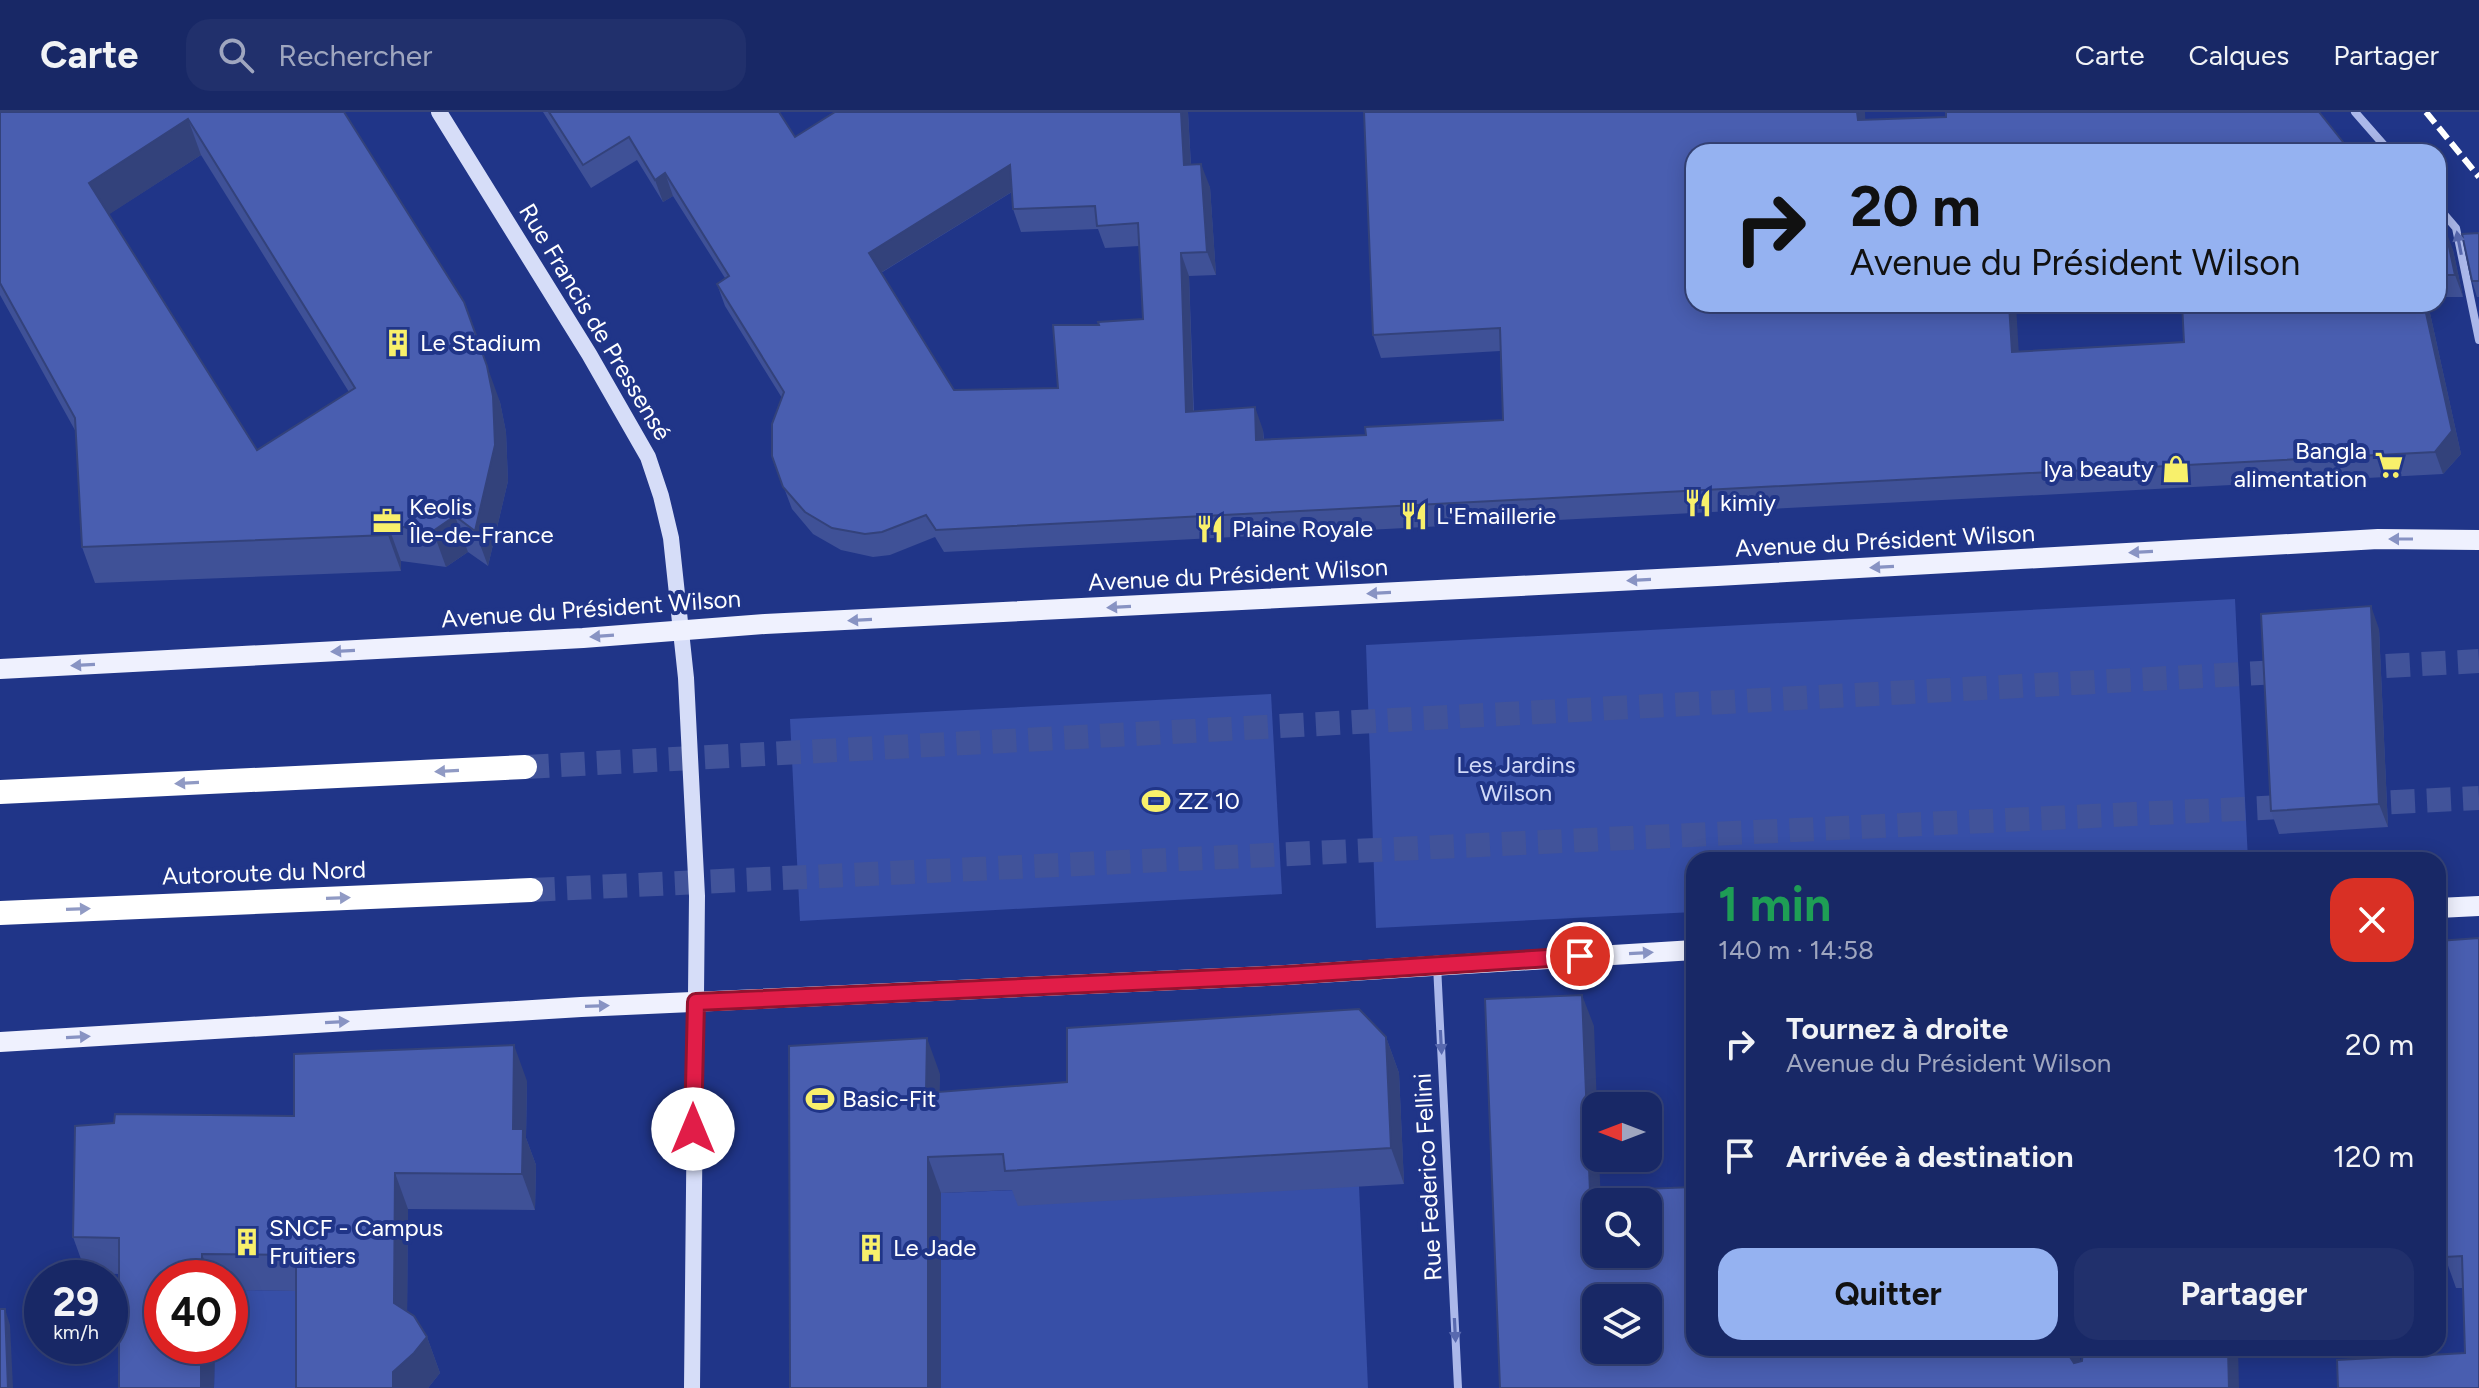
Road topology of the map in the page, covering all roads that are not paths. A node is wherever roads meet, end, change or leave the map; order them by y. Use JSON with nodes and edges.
{"nodes":[{"id":1,"x":439,"y":112,"type":"edge"},
{"id":2,"x":2355,"y":112,"type":"edge"},
{"id":3,"x":2383,"y":144,"type":"edge"},
{"id":4,"x":2446,"y":216,"type":"edge"},
{"id":5,"x":2479,"y":340,"type":"edge"},
{"id":6,"x":2479,"y":540,"type":"edge"},
{"id":7,"x":680,"y":630,"type":"junction"},
{"id":8,"x":0,"y":669,"type":"edge"},
{"id":9,"x":525,"y":767,"type":"tunnel mouth"},
{"id":10,"x":0,"y":792,"type":"edge"},
{"id":11,"x":531,"y":890,"type":"tunnel mouth"},
{"id":12,"x":2479,"y":906,"type":"edge"},
{"id":13,"x":2446,"y":908,"type":"edge"},
{"id":14,"x":0,"y":913,"type":"edge"},
{"id":15,"x":1686,"y":950,"type":"edge"},
{"id":16,"x":1437,"y":964,"type":"junction"},
{"id":17,"x":696,"y":1002,"type":"junction"},
{"id":18,"x":0,"y":1042,"type":"edge"},
{"id":19,"x":692,"y":1388,"type":"edge"},
{"id":20,"x":1458,"y":1388,"type":"edge"}],
"edges":[{"from":1,"to":7,"type":"main road","name":"Rue Francis de Pressensé"},
{"from":2,"to":3,"type":"street"},
{"from":5,"to":4,"type":"street","one_way":true},
{"from":6,"to":7,"type":"main road","name":"Avenue du Président Wilson","one_way":true},
{"from":7,"to":8,"type":"main road","name":"Avenue du Président Wilson","one_way":true},
{"from":7,"to":17,"type":"main road","name":"Rue Francis de Pressensé"},
{"from":9,"to":10,"type":"highway","one_way":true},
{"from":14,"to":11,"type":"highway","name":"Autoroute du Nord","one_way":true},
{"from":12,"to":13,"type":"main road"},
{"from":16,"to":15,"type":"main road","one_way":true},
{"from":16,"to":17,"type":"main road"},
{"from":16,"to":20,"type":"street","name":"Rue Federico Fellini","one_way":true},
{"from":18,"to":17,"type":"main road","one_way":true},
{"from":17,"to":19,"type":"main road","name":"Rue Francis de Pressensé"}]}
